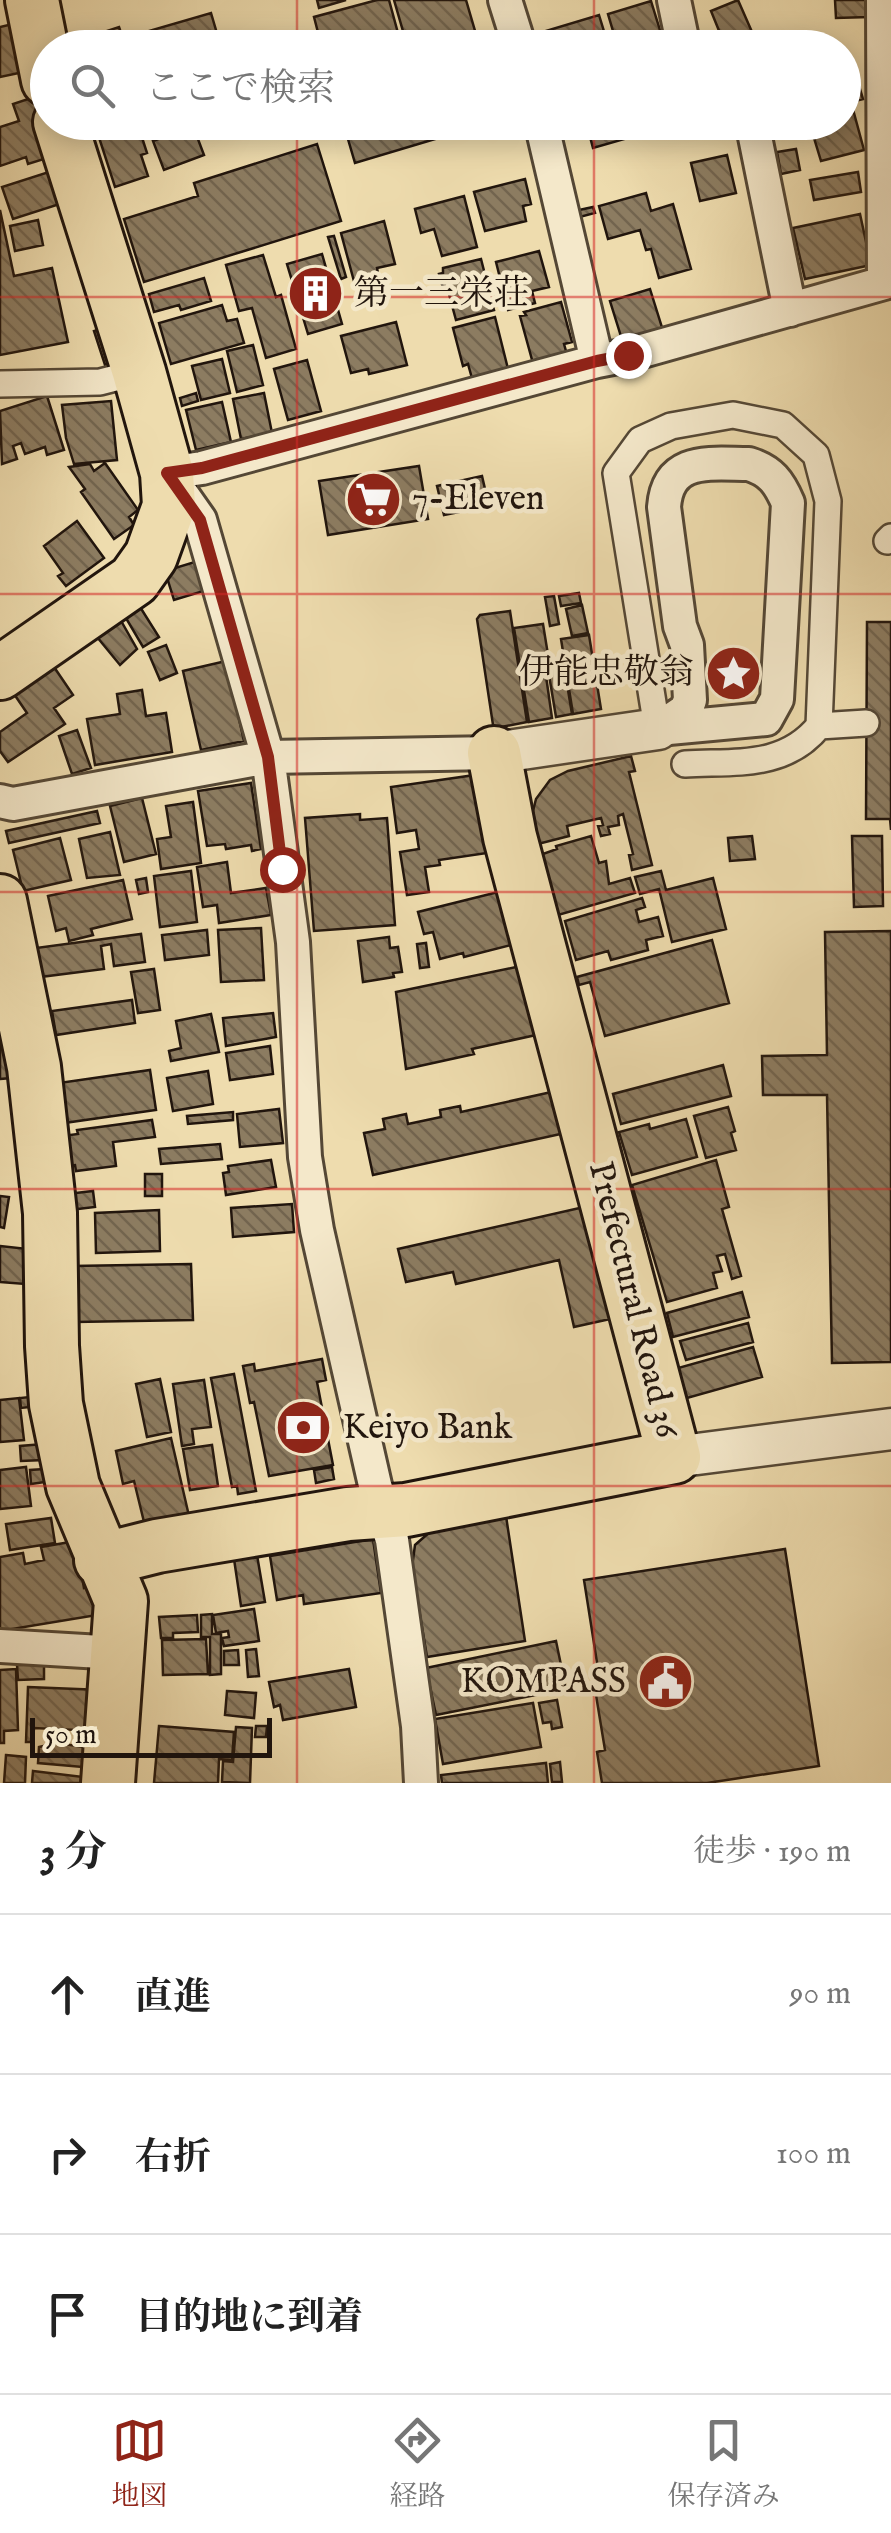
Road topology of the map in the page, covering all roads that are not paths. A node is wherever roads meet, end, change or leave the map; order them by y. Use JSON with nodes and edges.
{"nodes":[{"id":1,"x":32,"y":0,"type":"edge"},
{"id":2,"x":505,"y":0,"type":"edge"},
{"id":3,"x":883,"y":0,"type":"edge"},
{"id":4,"x":676,"y":1,"type":"edge"},
{"id":5,"x":38,"y":30,"type":"edge"},
{"id":6,"x":514,"y":30,"type":"edge"},
{"id":7,"x":681,"y":30,"type":"edge"},
{"id":8,"x":66,"y":140,"type":"edge"},
{"id":9,"x":545,"y":140,"type":"edge"},
{"id":10,"x":756,"y":140,"type":"edge"},
{"id":11,"x":790,"y":310,"type":"junction"},
{"id":12,"x":597,"y":361,"type":"junction"},
{"id":13,"x":139,"y":372,"type":"junction"},
{"id":14,"x":0,"y":384,"type":"edge"},
{"id":15,"x":167,"y":473,"type":"junction"},
{"id":16,"x":0,"y":672,"type":"edge"},
{"id":17,"x":690,"y":672,"type":"junction"},
{"id":18,"x":656,"y":719,"type":"junction"},
{"id":19,"x":866,"y":723,"type":"dead end"},
{"id":20,"x":731,"y":724,"type":"junction"},
{"id":21,"x":818,"y":726,"type":"junction"},
{"id":22,"x":494,"y":754,"type":"junction"},
{"id":23,"x":268,"y":757,"type":"junction"},
{"id":24,"x":685,"y":764,"type":"dead end"},
{"id":25,"x":0,"y":800,"type":"edge"},
{"id":26,"x":0,"y":901,"type":"edge"},
{"id":27,"x":890,"y":1430,"type":"edge"},
{"id":28,"x":891,"y":1440,"type":"edge"},
{"id":29,"x":674,"y":1457,"type":"junction"},
{"id":30,"x":384,"y":1512,"type":"junction"},
{"id":31,"x":101,"y":1560,"type":"junction"},
{"id":32,"x":0,"y":1646,"type":"edge"},
{"id":33,"x":118,"y":1653,"type":"junction"},
{"id":34,"x":108,"y":1783,"type":"edge"},
{"id":35,"x":422,"y":1783,"type":"edge"}],
"edges":[{"from":1,"to":5,"type":"main road"},
{"from":2,"to":6,"type":"street"},
{"from":3,"to":11,"type":"street"},
{"from":4,"to":7,"type":"street"},
{"from":8,"to":13,"type":"main road"},
{"from":9,"to":12,"type":"street"},
{"from":10,"to":11,"type":"street"},
{"from":11,"to":12,"type":"street"},
{"from":12,"to":15,"type":"street"},
{"from":13,"to":14,"type":"street"},
{"from":13,"to":15,"type":"main road"},
{"from":15,"to":16,"type":"main road"},
{"from":15,"to":23,"type":"street"},
{"from":17,"to":18,"type":"street"},
{"from":17,"to":20,"type":"street"},
{"from":17,"to":20,"type":"street"},
{"from":18,"to":20,"type":"street"},
{"from":18,"to":21,"type":"street"},
{"from":18,"to":22,"type":"street"},
{"from":19,"to":21,"type":"street"},
{"from":21,"to":24,"type":"street"},
{"from":22,"to":23,"type":"street"},
{"from":22,"to":29,"type":"main road","name":"Prefectural Road 36"},
{"from":23,"to":25,"type":"street"},
{"from":23,"to":30,"type":"street"},
{"from":26,"to":31,"type":"main road"},
{"from":27,"to":28,"type":"street"},
{"from":27,"to":29,"type":"street"},
{"from":29,"to":30,"type":"main road","name":"Prefectural Road 36"},
{"from":30,"to":31,"type":"main road","name":"Prefectural Road 36"},
{"from":30,"to":35,"type":"street"},
{"from":31,"to":33,"type":"main road"},
{"from":32,"to":33,"type":"street"},
{"from":33,"to":34,"type":"main road"}]}
